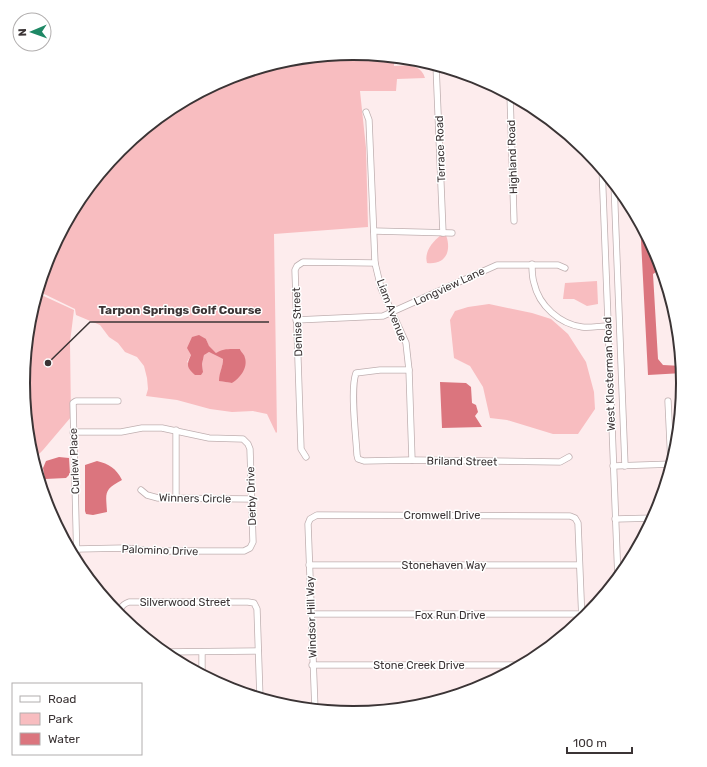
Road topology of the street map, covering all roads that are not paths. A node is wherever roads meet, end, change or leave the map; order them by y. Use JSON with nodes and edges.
{"nodes":[{"id":1,"x":436,"y":71,"type":"edge"},
{"id":2,"x":510,"y":100,"type":"edge"},
{"id":3,"x":366,"y":112,"type":"dead end"},
{"id":4,"x":602,"y":177,"type":"edge"},
{"id":5,"x":614,"y":193,"type":"edge"},
{"id":6,"x":514,"y":221,"type":"dead end"},
{"id":7,"x":374,"y":231,"type":"junction"},
{"id":8,"x":443,"y":233,"type":"junction"},
{"id":9,"x":452,"y":233,"type":"dead end"},
{"id":10,"x":375,"y":263,"type":"junction"},
{"id":11,"x":532,"y":264,"type":"junction"},
{"id":12,"x":565,"y":268,"type":"dead end"},
{"id":13,"x":392,"y":312,"type":"junction"},
{"id":14,"x":296,"y":320,"type":"junction"},
{"id":15,"x":607,"y":326,"type":"junction"},
{"id":16,"x":409,"y":370,"type":"junction"},
{"id":17,"x":668,"y":400,"type":"dead end"},
{"id":18,"x":118,"y":401,"type":"dead end"},
{"id":19,"x":176,"y":430,"type":"junction"},
{"id":20,"x":73,"y":432,"type":"junction"},
{"id":21,"x":671,"y":447,"type":"edge"},
{"id":22,"x":306,"y":457,"type":"dead end"},
{"id":23,"x":569,"y":457,"type":"dead end"},
{"id":24,"x":412,"y":460,"type":"junction"},
{"id":25,"x":667,"y":464,"type":"edge"},
{"id":26,"x":613,"y":466,"type":"junction"},
{"id":27,"x":625,"y":466,"type":"junction"},
{"id":28,"x":140,"y":490,"type":"dead end"},
{"id":29,"x":176,"y":499,"type":"junction"},
{"id":30,"x":251,"y":499,"type":"junction"},
{"id":31,"x":648,"y":518,"type":"edge"},
{"id":32,"x":616,"y":519,"type":"junction"},
{"id":33,"x":308,"y":524,"type":"joint"},
{"id":34,"x":77,"y":549,"type":"joint"},
{"id":35,"x":244,"y":551,"type":"joint"},
{"id":36,"x":309,"y":565,"type":"junction"},
{"id":37,"x":580,"y":565,"type":"junction"},
{"id":38,"x":618,"y":569,"type":"edge"},
{"id":39,"x":121,"y":608,"type":"edge"},
{"id":40,"x":582,"y":612,"type":"edge"},
{"id":41,"x":311,"y":614,"type":"junction"},
{"id":42,"x":579,"y":615,"type":"edge"},
{"id":43,"x":258,"y":651,"type":"junction"},
{"id":44,"x":174,"y":652,"type":"edge"},
{"id":45,"x":202,"y":652,"type":"junction"},
{"id":46,"x":312,"y":665,"type":"junction"},
{"id":47,"x":513,"y":665,"type":"edge"},
{"id":48,"x":202,"y":670,"type":"edge"},
{"id":49,"x":260,"y":693,"type":"edge"},
{"id":50,"x":315,"y":704,"type":"edge"}],
"edges":[{"from":1,"to":8,"type":"street","name":"Terrace Road"},
{"from":2,"to":6,"type":"street","name":"Highland Road"},
{"from":3,"to":7,"type":"street","name":"Liam Avenue"},
{"from":4,"to":15,"type":"street","name":"West Klosterman Road"},
{"from":5,"to":27,"type":"street"},
{"from":7,"to":8,"type":"street"},
{"from":7,"to":10,"type":"street","name":"Liam Avenue"},
{"from":8,"to":9,"type":"street"},
{"from":10,"to":13,"type":"street","name":"Liam Avenue"},
{"from":10,"to":14,"type":"street","name":"Denise Street"},
{"from":11,"to":12,"type":"street","name":"Longview Lane"},
{"from":11,"to":13,"type":"street","name":"Longview Lane"},
{"from":11,"to":15,"type":"street"},
{"from":13,"to":14,"type":"street","name":"Longview Lane"},
{"from":13,"to":16,"type":"street","name":"Liam Avenue"},
{"from":14,"to":22,"type":"street","name":"Denise Street"},
{"from":15,"to":26,"type":"street","name":"West Klosterman Road"},
{"from":16,"to":24,"type":"street","name":"Liam Avenue"},
{"from":16,"to":24,"type":"street","name":"Briland Street"},
{"from":17,"to":21,"type":"street"},
{"from":18,"to":20,"type":"street","name":"Curlew Place"},
{"from":19,"to":20,"type":"street"},
{"from":19,"to":29,"type":"street"},
{"from":19,"to":30,"type":"street","name":"Derby Drive"},
{"from":20,"to":34,"type":"street","name":"Curlew Place"},
{"from":23,"to":24,"type":"street","name":"Briland Street"},
{"from":25,"to":27,"type":"street"},
{"from":26,"to":27,"type":"street"},
{"from":26,"to":32,"type":"street","name":"West Klosterman Road"},
{"from":28,"to":29,"type":"street","name":"Winners Circle"},
{"from":29,"to":30,"type":"street","name":"Winners Circle"},
{"from":30,"to":35,"type":"street","name":"Derby Drive"},
{"from":31,"to":32,"type":"street"},
{"from":32,"to":38,"type":"street","name":"West Klosterman Road"},
{"from":33,"to":36,"type":"street","name":"Windsor Hill Way"},
{"from":33,"to":37,"type":"street","name":"Cromwell Drive"},
{"from":34,"to":35,"type":"street","name":"Palomino Drive"},
{"from":36,"to":37,"type":"street","name":"Stonehaven Way"},
{"from":36,"to":41,"type":"street","name":"Windsor Hill Way"},
{"from":37,"to":40,"type":"street"},
{"from":39,"to":43,"type":"street","name":"Silverwood Street"},
{"from":41,"to":42,"type":"street","name":"Fox Run Drive"},
{"from":41,"to":46,"type":"street","name":"Windsor Hill Way"},
{"from":43,"to":45,"type":"street"},
{"from":43,"to":49,"type":"street"},
{"from":44,"to":45,"type":"street"},
{"from":45,"to":48,"type":"street"},
{"from":46,"to":47,"type":"street","name":"Stone Creek Drive"},
{"from":46,"to":50,"type":"street","name":"Windsor Hill Way"}]}
